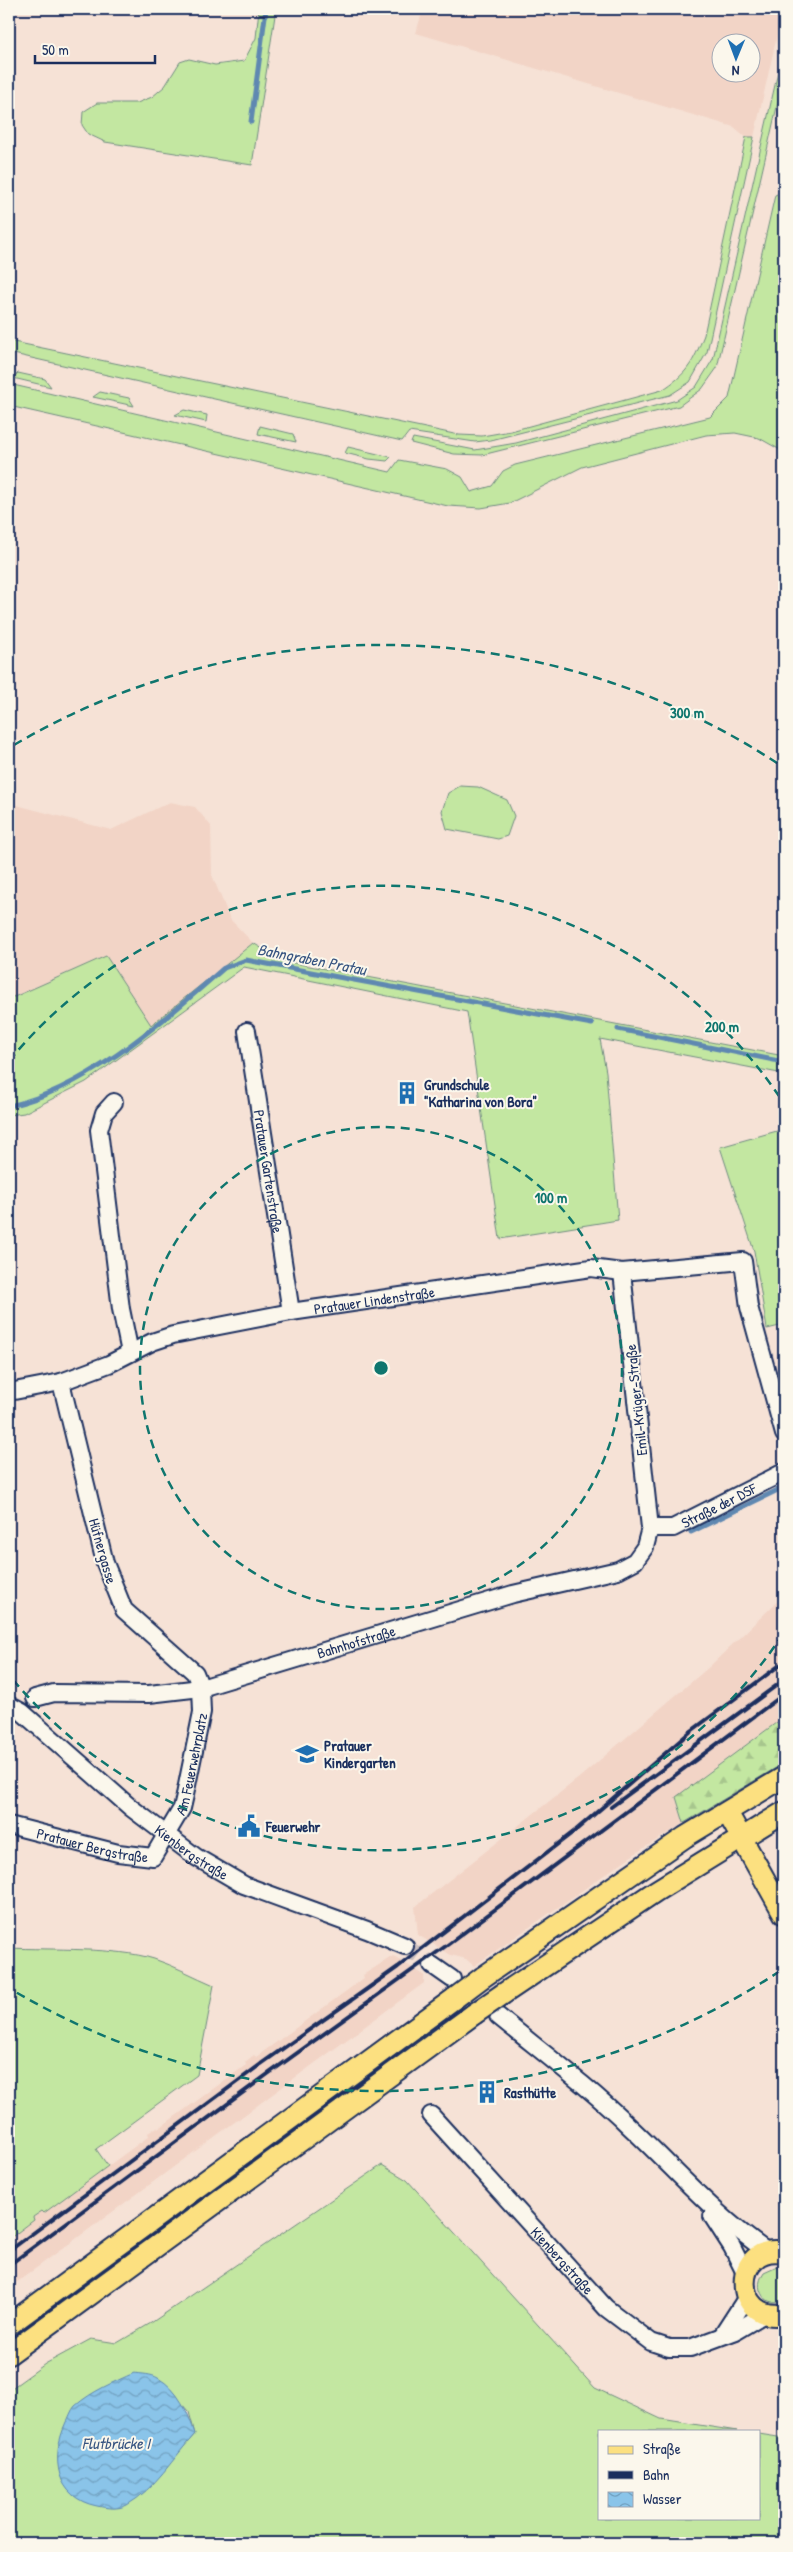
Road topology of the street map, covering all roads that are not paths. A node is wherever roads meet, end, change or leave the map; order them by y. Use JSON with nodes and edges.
{"nodes":[{"id":1,"x":247,"y":1031,"type":"dead end"},
{"id":2,"x":114,"y":1102,"type":"dead end"},
{"id":3,"x":622,"y":1272,"type":"junction"},
{"id":4,"x":292,"y":1312,"type":"junction"},
{"id":5,"x":130,"y":1353,"type":"junction"},
{"id":6,"x":61,"y":1382,"type":"junction"},
{"id":7,"x":9,"y":1392,"type":"edge"},
{"id":8,"x":784,"y":1434,"type":"edge"},
{"id":9,"x":784,"y":1472,"type":"edge"},
{"id":10,"x":650,"y":1528,"type":"junction"},
{"id":11,"x":200,"y":1688,"type":"junction"},
{"id":12,"x":35,"y":1698,"type":"dead end"},
{"id":13,"x":9,"y":1705,"type":"edge"},
{"id":14,"x":784,"y":1778,"type":"edge"},
{"id":15,"x":727,"y":1812,"type":"junction"},
{"id":16,"x":784,"y":1812,"type":"edge"},
{"id":17,"x":9,"y":1825,"type":"edge"},
{"id":18,"x":166,"y":1835,"type":"junction"},
{"id":19,"x":742,"y":1837,"type":"junction"},
{"id":20,"x":784,"y":1914,"type":"edge"},
{"id":21,"x":405,"y":1946,"type":"tunnel mouth"},
{"id":22,"x":432,"y":1965,"type":"tunnel mouth"},
{"id":23,"x":454,"y":1989,"type":"junction"},
{"id":24,"x":498,"y":2016,"type":"dead end"},
{"id":25,"x":431,"y":2115,"type":"dead end"},
{"id":26,"x":701,"y":2199,"type":"junction"},
{"id":27,"x":776,"y":2252,"type":"edge"},
{"id":28,"x":745,"y":2273,"type":"junction"},
{"id":29,"x":747,"y":2297,"type":"junction"},
{"id":30,"x":775,"y":2314,"type":"edge"},
{"id":31,"x":9,"y":2325,"type":"edge"},
{"id":32,"x":723,"y":2334,"type":"junction"},
{"id":33,"x":9,"y":2354,"type":"edge"}],
"edges":[{"from":1,"to":4,"type":"street","name":"Pratauer Gartenstraße"},
{"from":2,"to":5,"type":"street"},
{"from":3,"to":4,"type":"street","name":"Pratauer Lindenstraße"},
{"from":3,"to":8,"type":"street","name":"Pratauer Lindenstraße"},
{"from":3,"to":10,"type":"street","name":"Emil-Krüger-Straße"},
{"from":4,"to":5,"type":"street","name":"Pratauer Lindenstraße"},
{"from":5,"to":6,"type":"street","name":"Pratauer Lindenstraße"},
{"from":6,"to":7,"type":"street","name":"Pratauer Lindenstraße"},
{"from":6,"to":11,"type":"street","name":"Hüfnergasse"},
{"from":9,"to":10,"type":"street","name":"Straße der DSF"},
{"from":10,"to":11,"type":"street","name":"Bahnhofstraße"},
{"from":11,"to":12,"type":"street","name":"Bahnhofstraße"},
{"from":11,"to":18,"type":"street","name":"Am Feuerwehrplatz"},
{"from":13,"to":18,"type":"street","name":"Kienbergstraße"},
{"from":14,"to":15,"type":"main road"},
{"from":15,"to":19,"type":"main road"},
{"from":15,"to":23,"type":"main road","bridge":true},
{"from":16,"to":19,"type":"main road"},
{"from":17,"to":18,"type":"street","name":"Pratauer Bergstraße"},
{"from":18,"to":21,"type":"street","name":"Kienbergstraße"},
{"from":19,"to":20,"type":"main road"},
{"from":19,"to":33,"type":"main road","bridge":true},
{"from":22,"to":23,"type":"street"},
{"from":23,"to":31,"type":"main road"},
{"from":24,"to":26,"type":"street"},
{"from":25,"to":32,"type":"street","name":"Kienbergstraße"},
{"from":26,"to":27,"type":"street"},
{"from":26,"to":28,"type":"street"},
{"from":27,"to":28,"type":"main road"},
{"from":28,"to":29,"type":"main road"},
{"from":29,"to":30,"type":"main road","name":"Kienbergstraße"},
{"from":29,"to":32,"type":"street"},
{"from":30,"to":32,"type":"street","name":"Kienbergstraße"}]}
